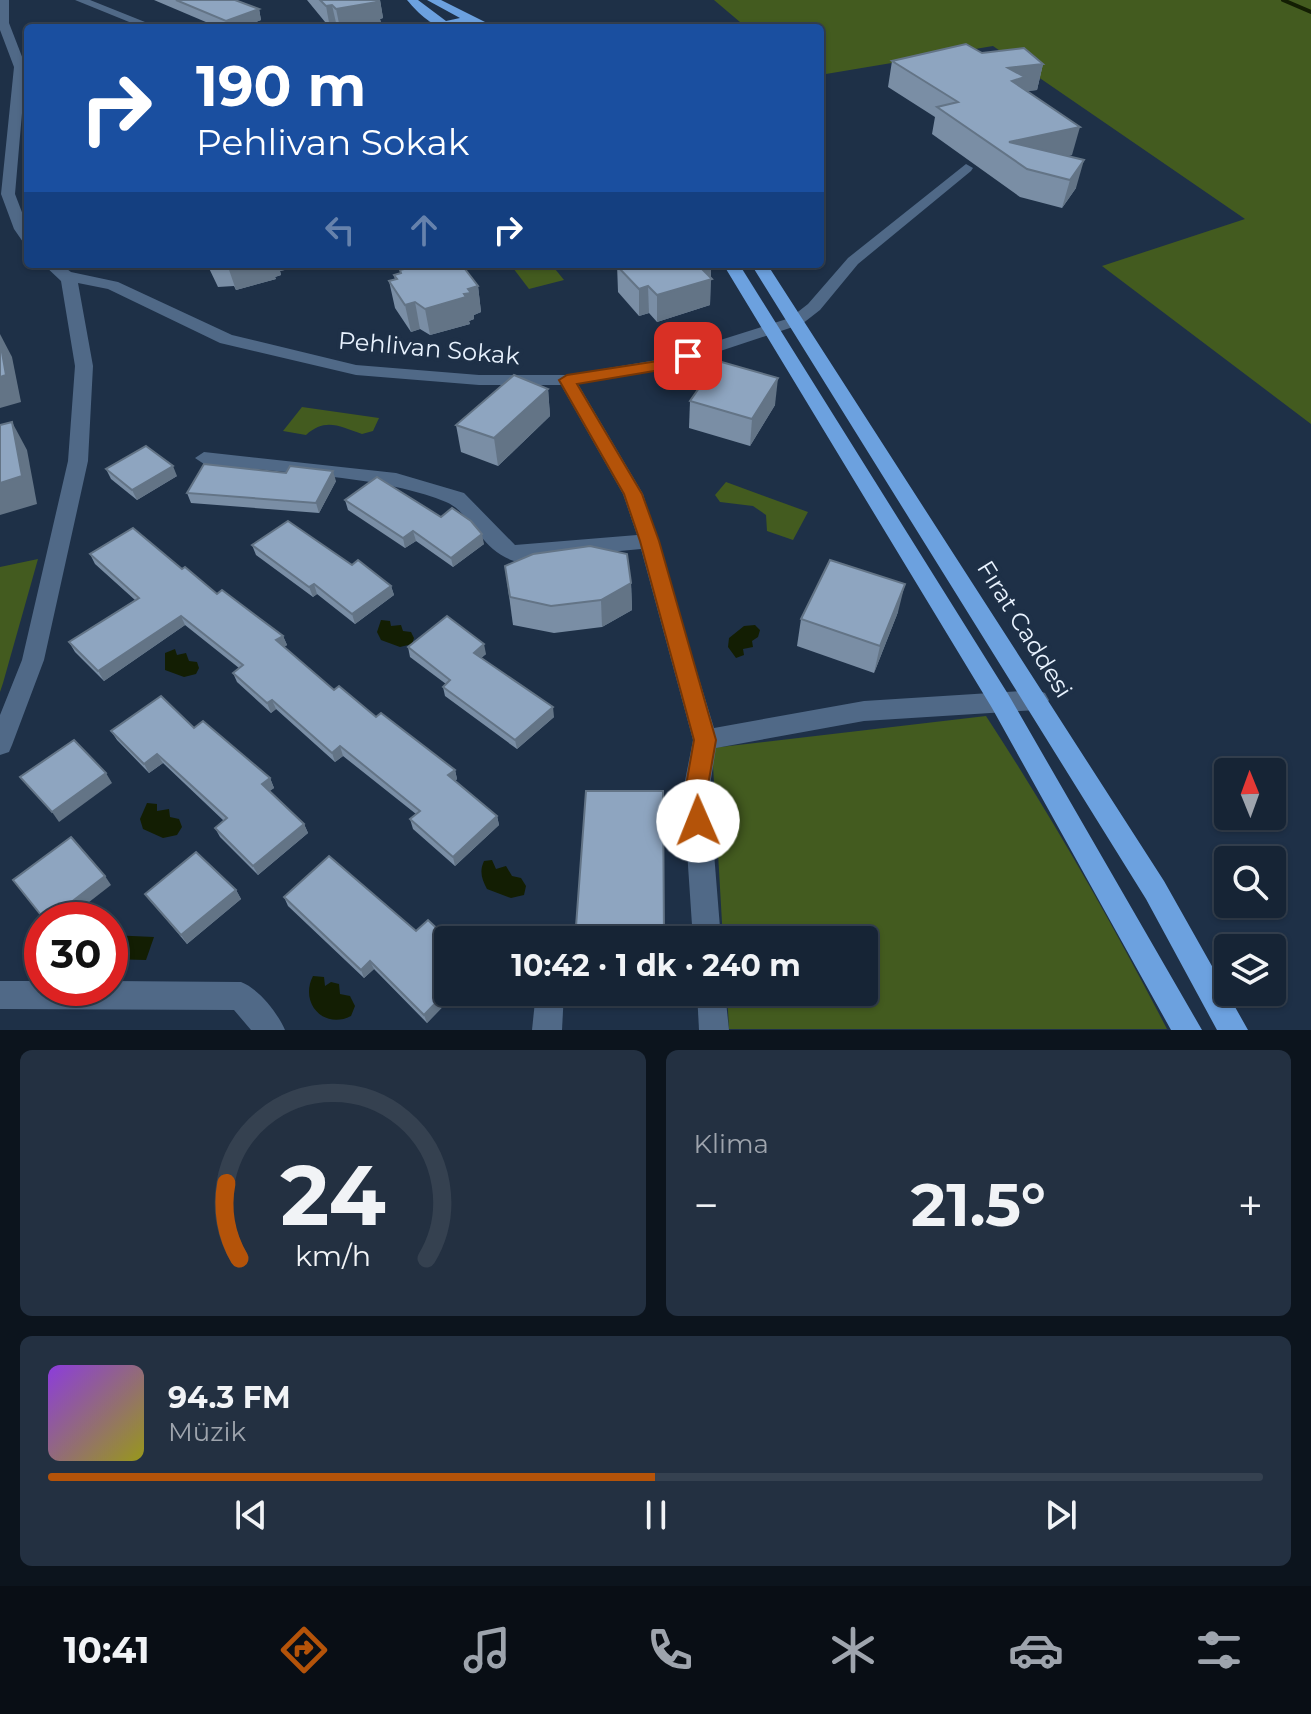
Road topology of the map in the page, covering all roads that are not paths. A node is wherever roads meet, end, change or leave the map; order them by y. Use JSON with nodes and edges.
{"nodes":[{"id":1,"x":4,"y":0,"type":"edge"},
{"id":2,"x":80,"y":0,"type":"edge"},
{"id":3,"x":412,"y":0,"type":"edge"},
{"id":4,"x":432,"y":0,"type":"edge"},
{"id":5,"x":463,"y":16,"type":"junction"},
{"id":6,"x":143,"y":24,"type":"edge"},
{"id":7,"x":444,"y":24,"type":"edge"},
{"id":8,"x":458,"y":24,"type":"edge"},
{"id":9,"x":482,"y":24,"type":"edge"},
{"id":10,"x":966,"y":168,"type":"dead end"},
{"id":11,"x":24,"y":233,"type":"edge"},
{"id":12,"x":733,"y":268,"type":"edge"},
{"id":13,"x":762,"y":268,"type":"edge"},
{"id":14,"x":58,"y":270,"type":"edge"},
{"id":15,"x":796,"y":321,"type":"junction"},
{"id":16,"x":771,"y":330,"type":"junction"},
{"id":17,"x":567,"y":380,"type":"junction"},
{"id":18,"x":204,"y":458,"type":"dead end"},
{"id":19,"x":649,"y":541,"type":"junction"},
{"id":20,"x":1037,"y":700,"type":"junction"},
{"id":21,"x":1000,"y":701,"type":"junction"},
{"id":22,"x":705,"y":740,"type":"junction"},
{"id":23,"x":0,"y":745,"type":"edge"},
{"id":24,"x":706,"y":926,"type":"edge"},
{"id":25,"x":1,"y":997,"type":"edge"},
{"id":26,"x":549,"y":1006,"type":"edge"},
{"id":27,"x":712,"y":1006,"type":"edge"},
{"id":28,"x":270,"y":1030,"type":"edge"},
{"id":29,"x":547,"y":1030,"type":"edge"},
{"id":30,"x":714,"y":1030,"type":"edge"},
{"id":31,"x":1187,"y":1030,"type":"edge"},
{"id":32,"x":1233,"y":1030,"type":"edge"}],
"edges":[{"from":1,"to":11,"type":"street"},
{"from":2,"to":6,"type":"street"},
{"from":3,"to":7,"type":"main road"},
{"from":4,"to":5,"type":"main road"},
{"from":5,"to":8,"type":"main road"},
{"from":5,"to":9,"type":"main road"},
{"from":10,"to":15,"type":"street"},
{"from":12,"to":16,"type":"main road"},
{"from":13,"to":15,"type":"main road","name":"Fırat Caddesi"},
{"from":14,"to":17,"type":"street","name":"Pehlivan Sokak"},
{"from":14,"to":23,"type":"street"},
{"from":15,"to":16,"type":"street","name":"Pehlivan Sokak"},
{"from":15,"to":20,"type":"main road","name":"Fırat Caddesi"},
{"from":16,"to":17,"type":"street","name":"Pehlivan Sokak"},
{"from":16,"to":21,"type":"main road"},
{"from":17,"to":19,"type":"street"},
{"from":18,"to":19,"type":"street"},
{"from":19,"to":22,"type":"street"},
{"from":20,"to":21,"type":"street"},
{"from":20,"to":32,"type":"main road","name":"Fırat Caddesi"},
{"from":21,"to":22,"type":"street"},
{"from":21,"to":31,"type":"main road"},
{"from":22,"to":24,"type":"street"},
{"from":25,"to":28,"type":"street"},
{"from":26,"to":29,"type":"street"},
{"from":27,"to":30,"type":"street"}]}
